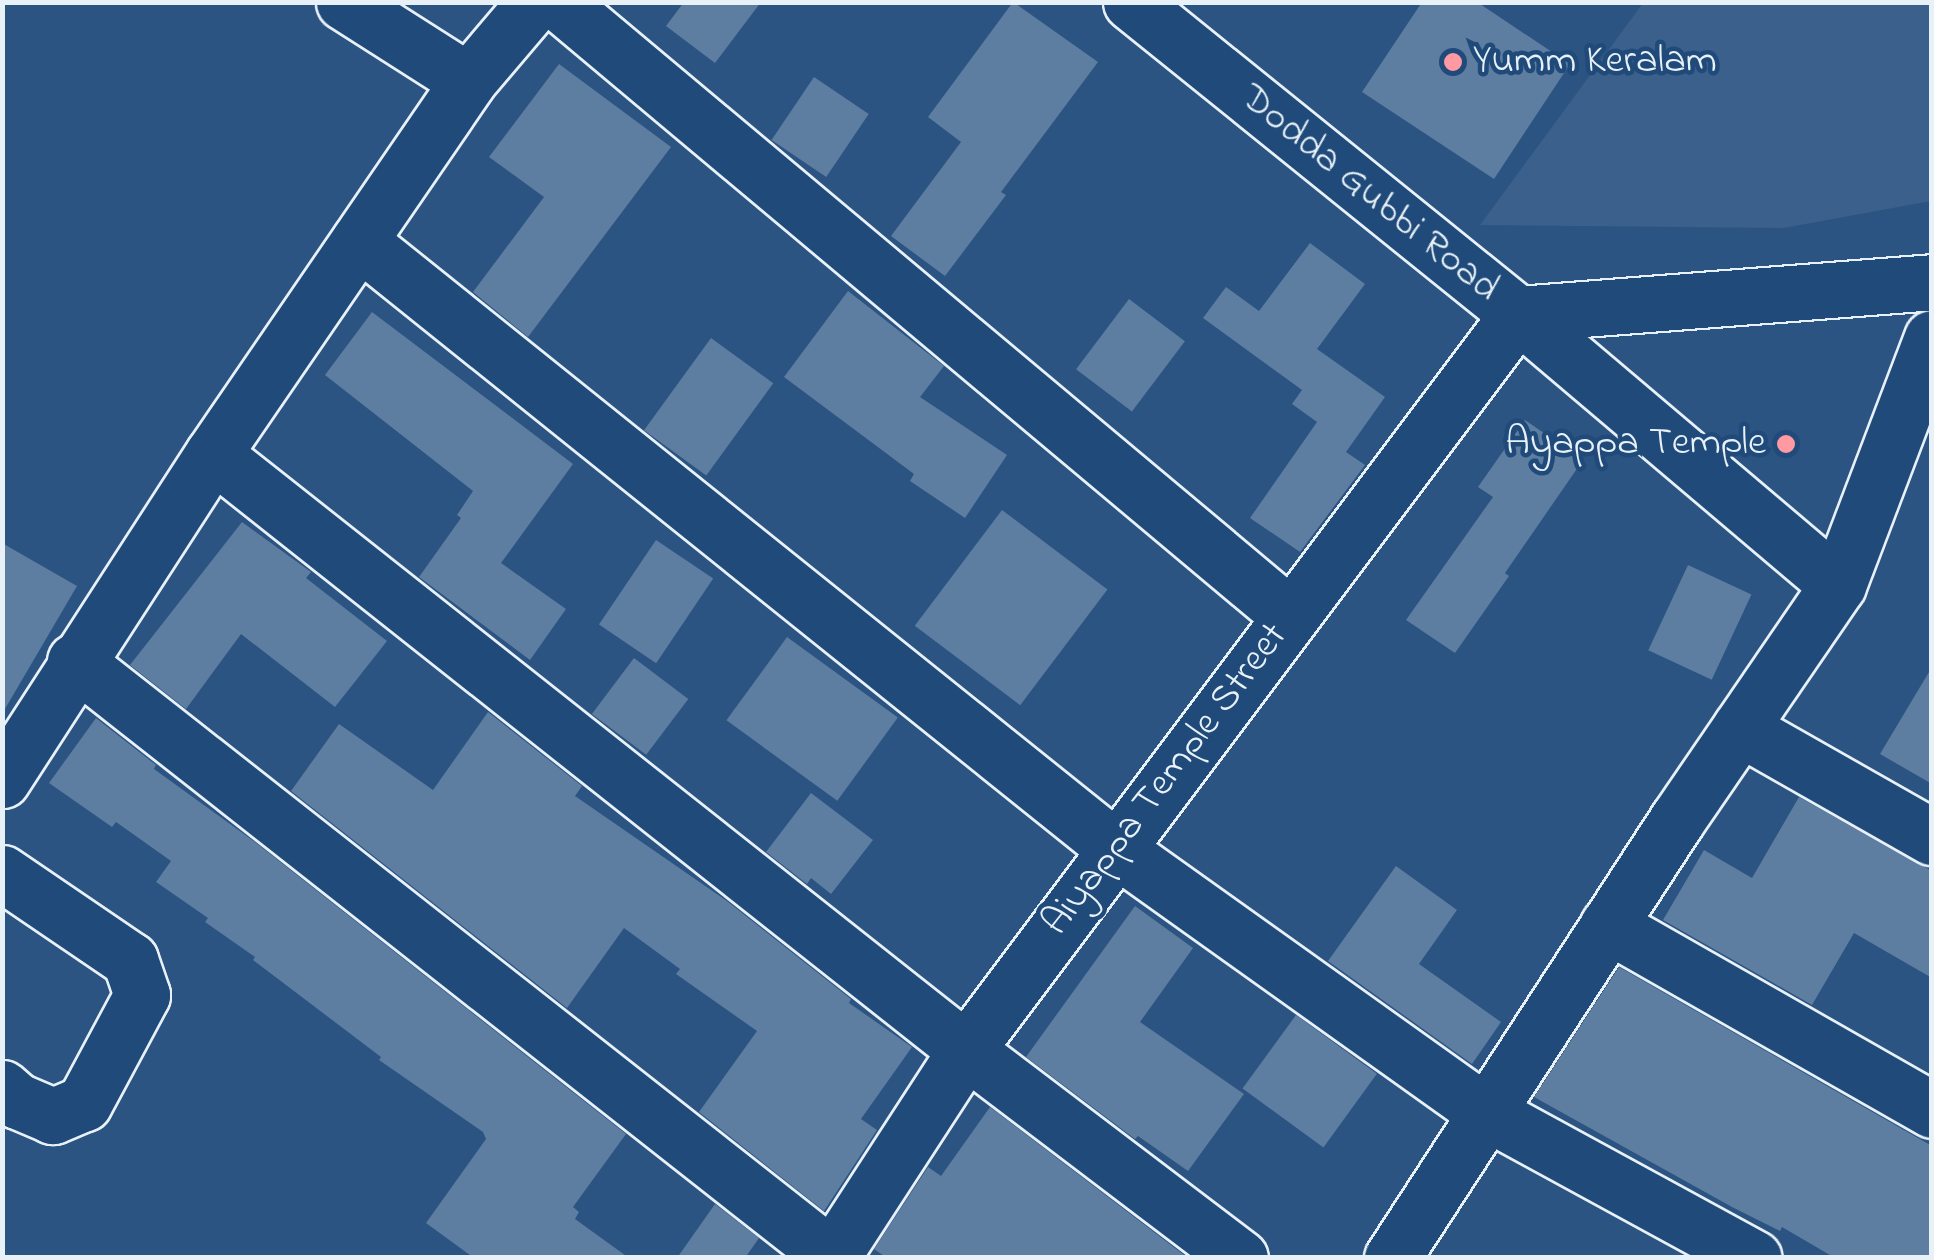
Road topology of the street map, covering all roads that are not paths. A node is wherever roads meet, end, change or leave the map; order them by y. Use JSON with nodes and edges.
{"nodes":[{"id":1,"x":344,"y":2,"type":"edge"},
{"id":2,"x":534,"y":2,"type":"edge"},
{"id":3,"x":558,"y":2,"type":"edge"},
{"id":4,"x":1131,"y":2,"type":"edge"},
{"id":5,"x":468,"y":81,"type":"junction"},
{"id":6,"x":359,"y":241,"type":"junction"},
{"id":7,"x":1932,"y":282,"type":"edge"},
{"id":8,"x":1518,"y":314,"type":"junction"},
{"id":9,"x":1932,"y":338,"type":"edge"},
{"id":10,"x":213,"y":454,"type":"junction"},
{"id":11,"x":1838,"y":585,"type":"junction"},
{"id":12,"x":1289,"y":614,"type":"junction"},
{"id":13,"x":76,"y":661,"type":"junction"},
{"id":14,"x":1740,"y":728,"type":"junction"},
{"id":15,"x":8,"y":759,"type":"edge"},
{"id":16,"x":1932,"y":837,"type":"edge"},
{"id":17,"x":1116,"y":848,"type":"junction"},
{"id":18,"x":2,"y":873,"type":"edge"},
{"id":19,"x":1608,"y":926,"type":"junction"},
{"id":20,"x":966,"y":1050,"type":"junction"},
{"id":21,"x":2,"y":1088,"type":"edge"},
{"id":22,"x":1932,"y":1110,"type":"edge"},
{"id":23,"x":1484,"y":1111,"type":"junction"},
{"id":24,"x":832,"y":1257,"type":"edge"},
{"id":25,"x":1240,"y":1258,"type":"edge"},
{"id":26,"x":1392,"y":1258,"type":"edge"},
{"id":27,"x":1754,"y":1258,"type":"edge"}],
"edges":[{"from":1,"to":5,"type":"street"},
{"from":2,"to":5,"type":"street"},
{"from":3,"to":12,"type":"street"},
{"from":4,"to":8,"type":"street","name":"Dodda Gubbi Road"},
{"from":5,"to":6,"type":"street"},
{"from":6,"to":10,"type":"street"},
{"from":6,"to":17,"type":"street"},
{"from":7,"to":8,"type":"street","name":"Dodda Gubbi Road"},
{"from":8,"to":11,"type":"street"},
{"from":8,"to":12,"type":"street","name":"Aiyappa Temple Street"},
{"from":9,"to":11,"type":"street"},
{"from":10,"to":13,"type":"street"},
{"from":10,"to":20,"type":"street"},
{"from":11,"to":14,"type":"street"},
{"from":12,"to":17,"type":"street","name":"Aiyappa Temple Street"},
{"from":13,"to":15,"type":"street"},
{"from":13,"to":24,"type":"street"},
{"from":14,"to":16,"type":"street"},
{"from":14,"to":19,"type":"street"},
{"from":17,"to":20,"type":"street","name":"Aiyappa Temple Street"},
{"from":17,"to":23,"type":"street"},
{"from":18,"to":21,"type":"street"},
{"from":19,"to":22,"type":"street"},
{"from":19,"to":23,"type":"street"},
{"from":20,"to":24,"type":"street","name":"Aiyappa Temple Street"},
{"from":20,"to":25,"type":"street"},
{"from":23,"to":26,"type":"street"},
{"from":23,"to":27,"type":"street"}]}
